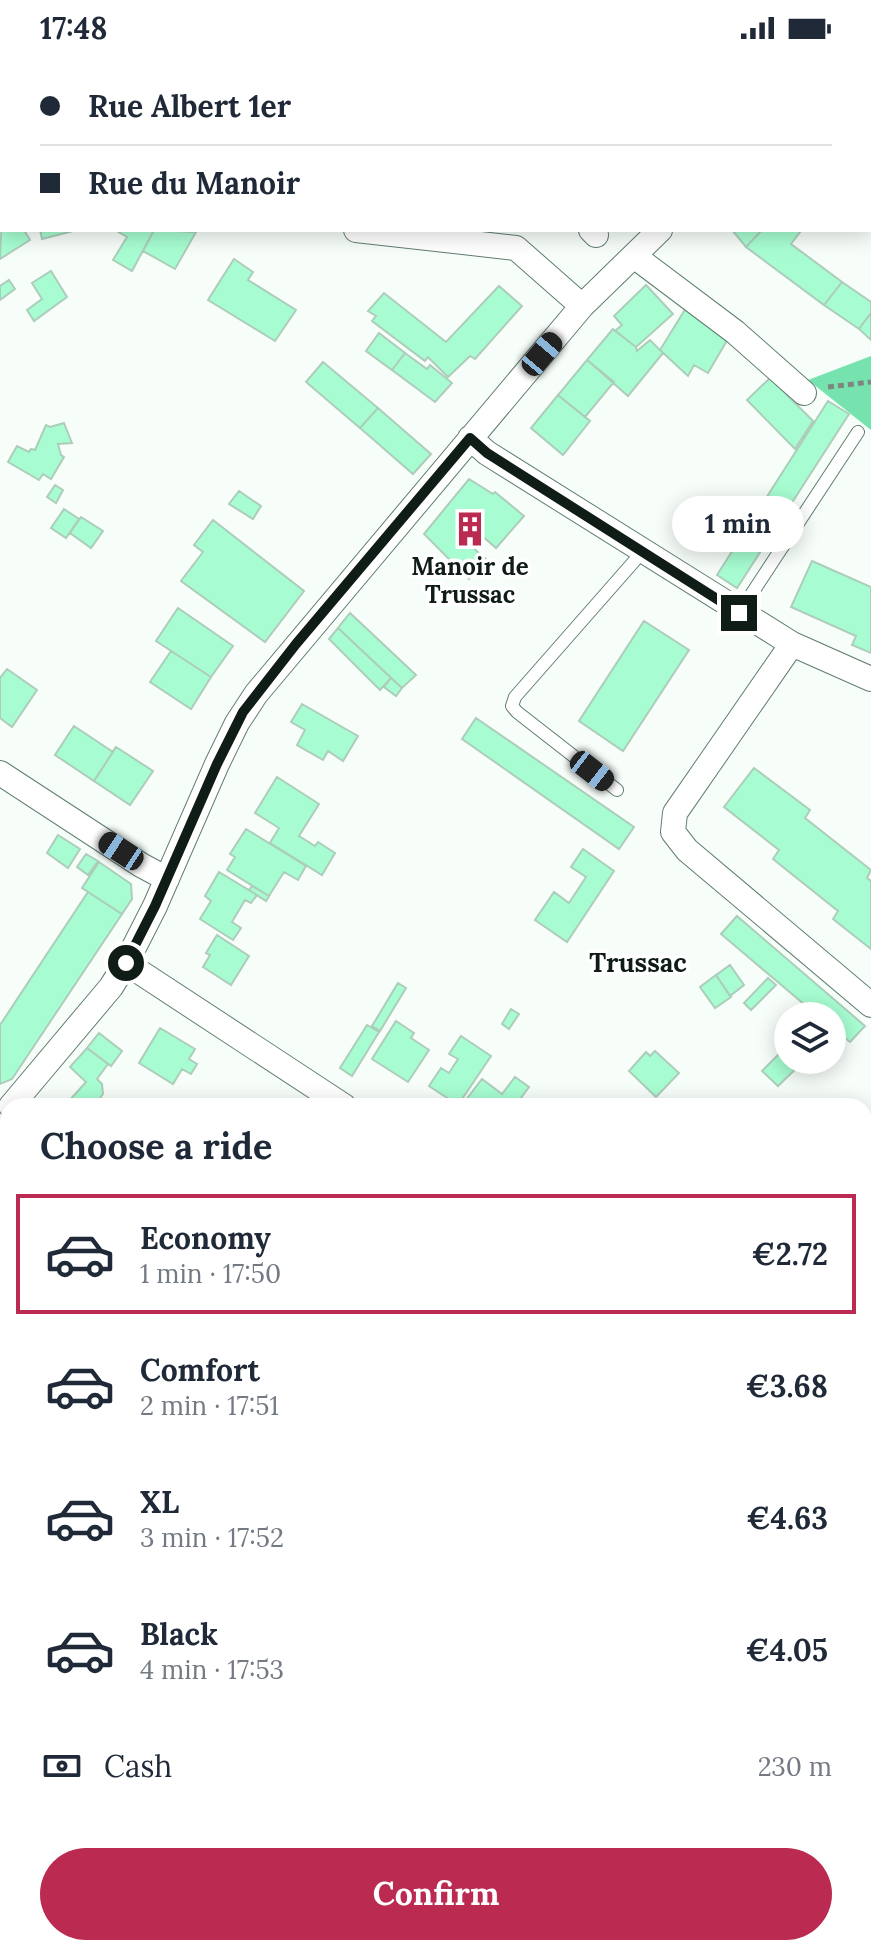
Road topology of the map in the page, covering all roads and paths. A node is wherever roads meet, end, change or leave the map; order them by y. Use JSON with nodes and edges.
{"nodes":[{"id":1,"x":390,"y":232,"type":"edge"},
{"id":2,"x":658,"y":232,"type":"edge"},
{"id":3,"x":459,"y":236,"type":"edge"},
{"id":4,"x":634,"y":256,"type":"junction"},
{"id":5,"x":582,"y":306,"type":"junction"},
{"id":6,"x":869,"y":384,"type":"edge"},
{"id":7,"x":804,"y":393,"type":"joint"},
{"id":8,"x":858,"y":432,"type":"dead end"},
{"id":9,"x":470,"y":438,"type":"junction"},
{"id":10,"x":644,"y":550,"type":"junction"},
{"id":11,"x":739,"y":613,"type":"junction"},
{"id":12,"x":792,"y":644,"type":"junction"},
{"id":13,"x":871,"y":679,"type":"edge"},
{"id":14,"x":0,"y":773,"type":"edge"},
{"id":15,"x":617,"y":790,"type":"dead end"},
{"id":16,"x":167,"y":879,"type":"junction"},
{"id":17,"x":126,"y":963,"type":"junction"},
{"id":18,"x":871,"y":1005,"type":"edge"},
{"id":19,"x":17,"y":1098,"type":"edge"},
{"id":20,"x":332,"y":1098,"type":"edge"}],
"edges":[{"from":1,"to":3,"type":"street"},
{"from":2,"to":4,"type":"street"},
{"from":3,"to":5,"type":"street"},
{"from":4,"to":5,"type":"street"},
{"from":4,"to":7,"type":"street"},
{"from":5,"to":9,"type":"street"},
{"from":6,"to":7,"type":"path"},
{"from":8,"to":11,"type":"lane"},
{"from":9,"to":10,"type":"street"},
{"from":9,"to":16,"type":"street"},
{"from":10,"to":11,"type":"street"},
{"from":10,"to":15,"type":"lane"},
{"from":11,"to":12,"type":"street"},
{"from":12,"to":13,"type":"street"},
{"from":12,"to":18,"type":"street"},
{"from":14,"to":16,"type":"street"},
{"from":16,"to":17,"type":"street"},
{"from":17,"to":19,"type":"street"},
{"from":17,"to":20,"type":"street"}]}
